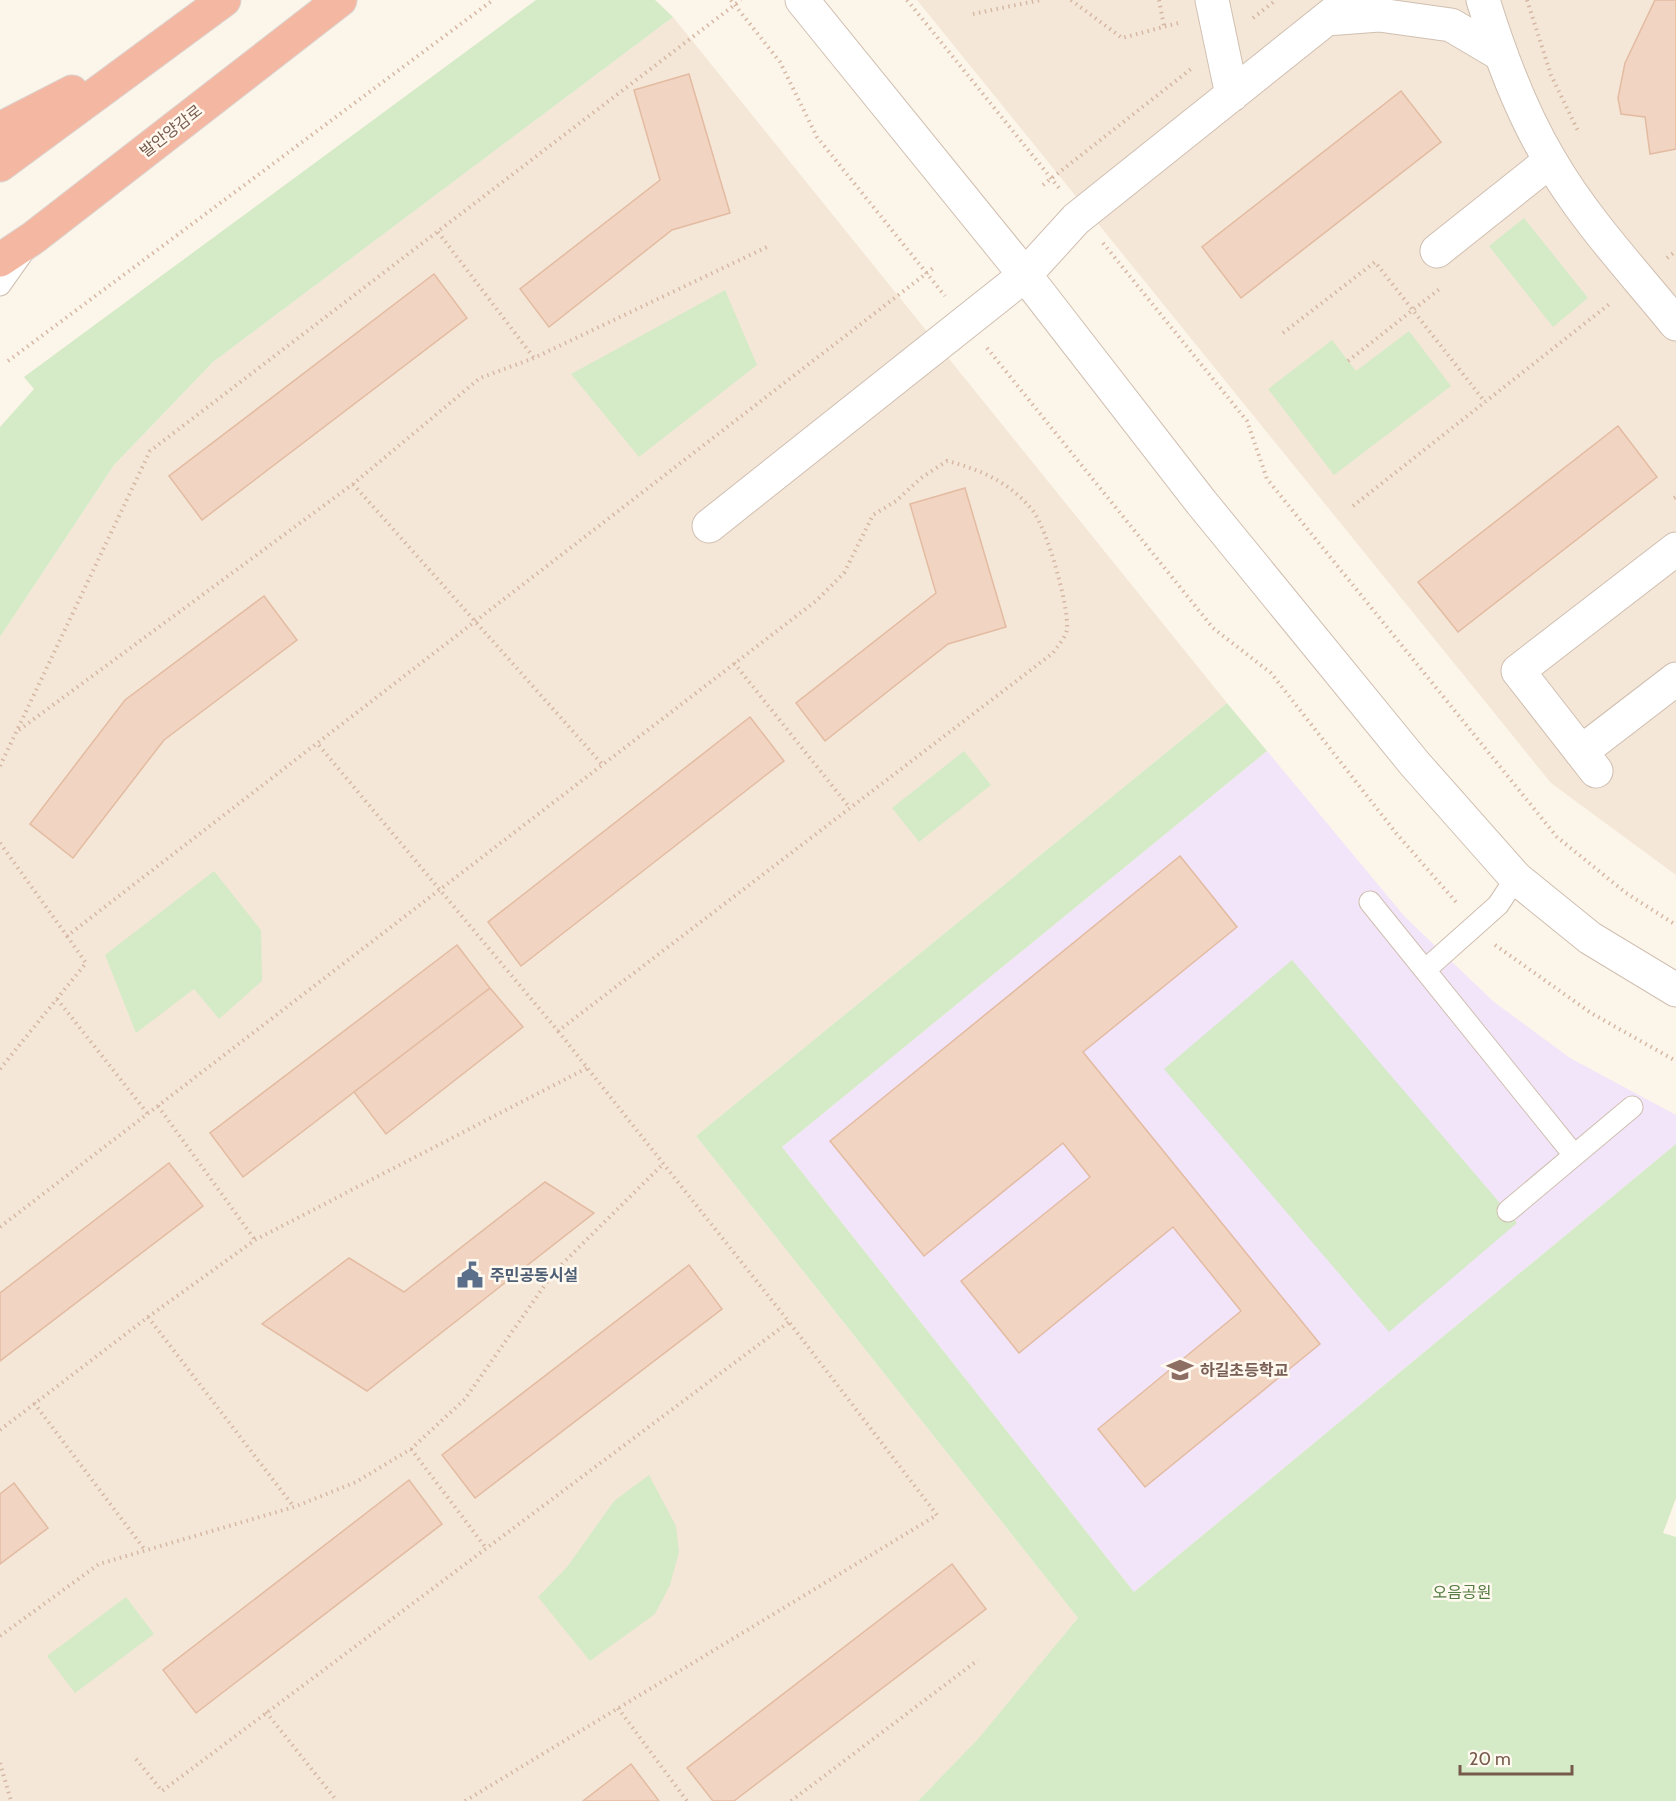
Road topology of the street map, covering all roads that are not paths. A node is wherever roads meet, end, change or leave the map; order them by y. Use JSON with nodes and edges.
{"nodes":[{"id":1,"x":224,"y":0,"type":"edge"},
{"id":2,"x":340,"y":0,"type":"edge"},
{"id":3,"x":802,"y":0,"type":"edge"},
{"id":4,"x":1483,"y":0,"type":"edge"},
{"id":5,"x":1200,"y":10,"type":"edge"},
{"id":6,"x":1338,"y":10,"type":"edge"},
{"id":7,"x":164,"y":44,"type":"junction"},
{"id":8,"x":1500,"y":54,"type":"junction"},
{"id":9,"x":1232,"y":94,"type":"junction"},
{"id":10,"x":47,"y":105,"type":"junction"},
{"id":11,"x":0,"y":120,"type":"edge"},
{"id":12,"x":0,"y":129,"type":"edge"},
{"id":13,"x":1550,"y":161,"type":"junction"},
{"id":14,"x":0,"y":165,"type":"edge"},
{"id":15,"x":33,"y":238,"type":"junction"},
{"id":16,"x":1437,"y":251,"type":"dead end"},
{"id":17,"x":0,"y":260,"type":"edge"},
{"id":18,"x":0,"y":273,"type":"edge"},
{"id":19,"x":1025,"y":275,"type":"junction"},
{"id":20,"x":0,"y":285,"type":"edge"},
{"id":21,"x":1676,"y":324,"type":"edge"},
{"id":22,"x":709,"y":526,"type":"dead end"},
{"id":23,"x":1676,"y":549,"type":"edge"},
{"id":24,"x":1676,"y":679,"type":"edge"},
{"id":25,"x":1516,"y":878,"type":"junction"},
{"id":26,"x":1370,"y":902,"type":"dead end"},
{"id":27,"x":1425,"y":970,"type":"junction"},
{"id":28,"x":1676,"y":990,"type":"edge"},
{"id":29,"x":1632,"y":1107,"type":"dead end"},
{"id":30,"x":1574,"y":1155,"type":"junction"},
{"id":31,"x":1508,"y":1212,"type":"dead end"}],
"edges":[{"from":1,"to":7,"type":"highway"},
{"from":2,"to":15,"type":"highway","name":"발안양감로"},
{"from":3,"to":19,"type":"street"},
{"from":4,"to":8,"type":"street"},
{"from":5,"to":9,"type":"street"},
{"from":6,"to":8,"type":"street"},
{"from":6,"to":9,"type":"street"},
{"from":7,"to":10,"type":"highway"},
{"from":7,"to":14,"type":"highway"},
{"from":8,"to":13,"type":"street"},
{"from":9,"to":19,"type":"street"},
{"from":10,"to":11,"type":"lane"},
{"from":10,"to":12,"type":"highway"},
{"from":13,"to":16,"type":"street"},
{"from":13,"to":21,"type":"street"},
{"from":15,"to":17,"type":"highway","name":"발안양감로"},
{"from":15,"to":18,"type":"highway"},
{"from":15,"to":20,"type":"lane"},
{"from":19,"to":22,"type":"street"},
{"from":19,"to":25,"type":"street"},
{"from":23,"to":24,"type":"street"},
{"from":25,"to":27,"type":"lane"},
{"from":25,"to":28,"type":"street"},
{"from":26,"to":27,"type":"lane"},
{"from":27,"to":30,"type":"lane"},
{"from":29,"to":30,"type":"lane"},
{"from":30,"to":31,"type":"lane"}]}
